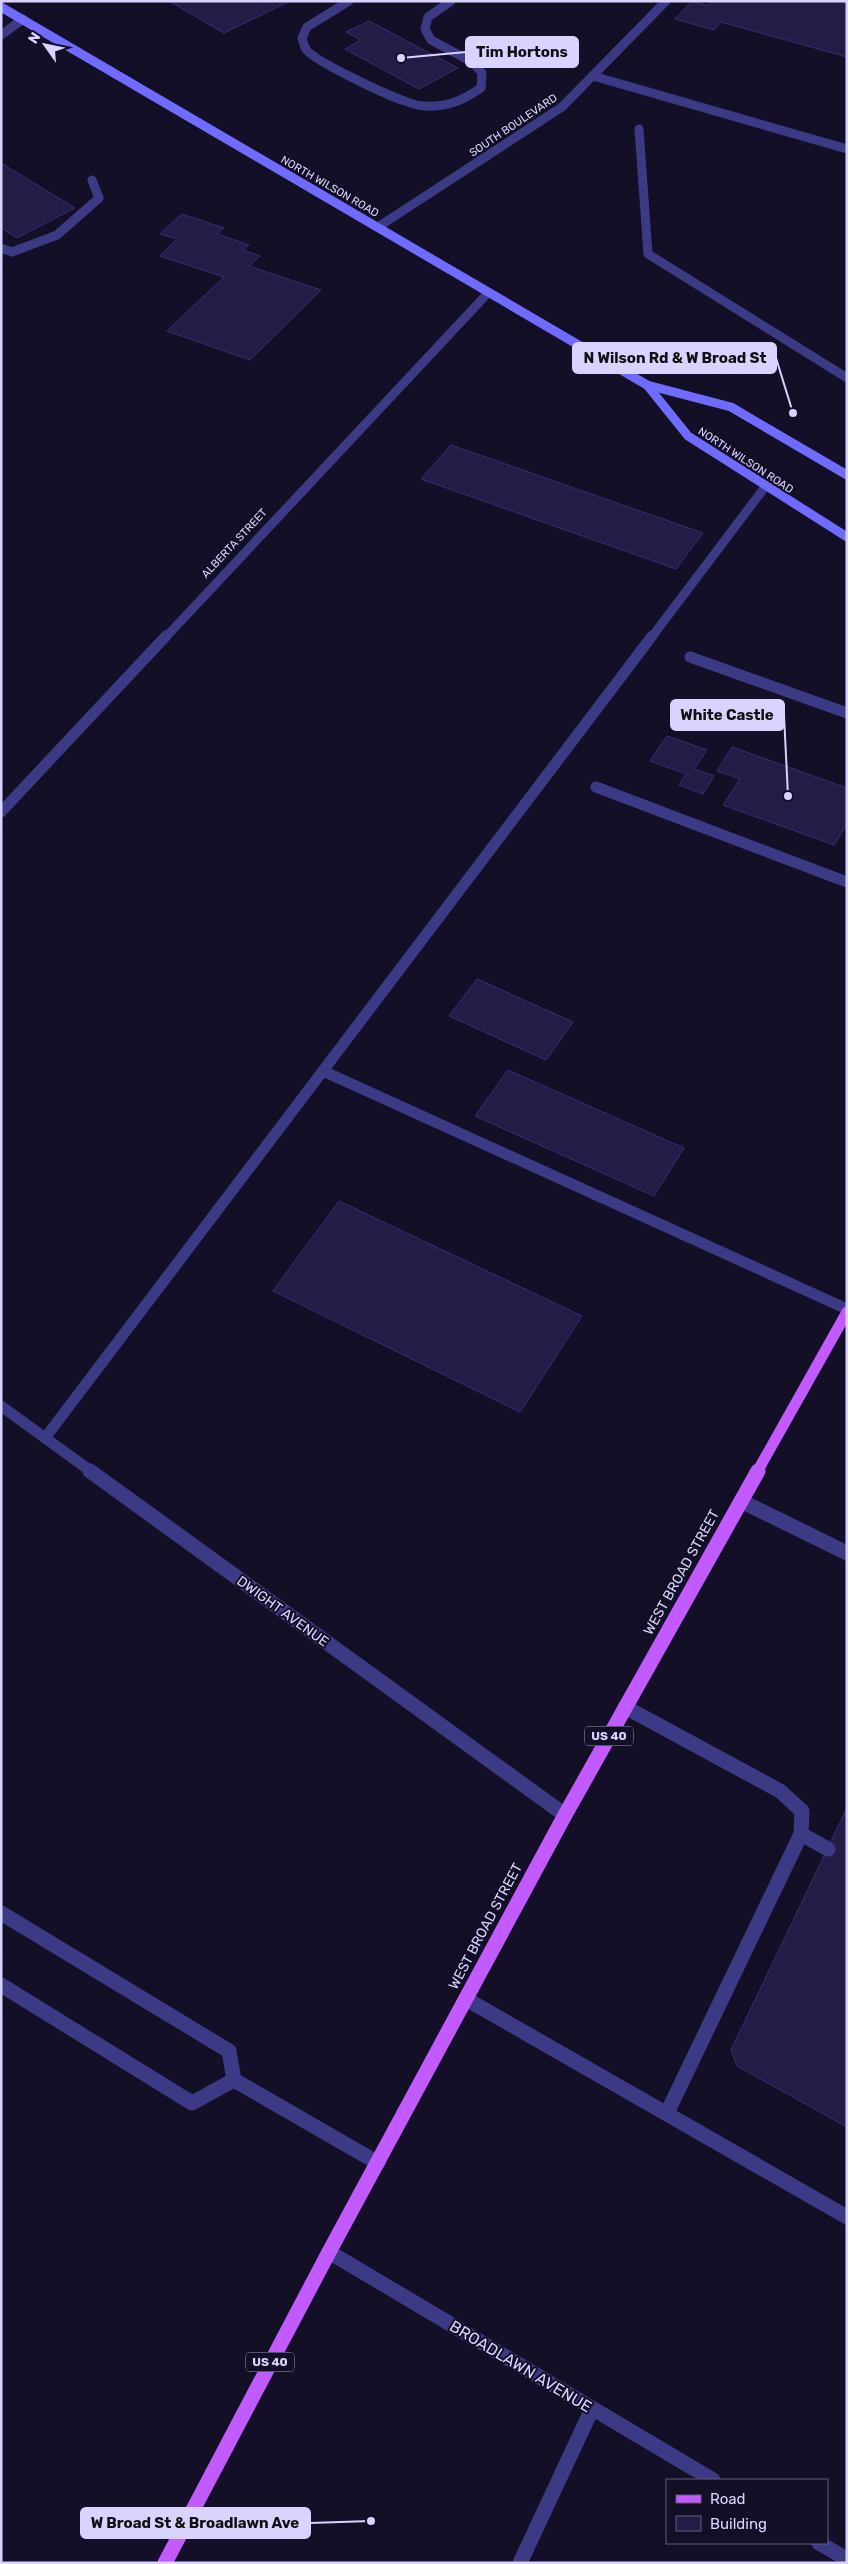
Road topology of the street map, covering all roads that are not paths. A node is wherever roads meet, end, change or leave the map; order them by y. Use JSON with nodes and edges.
{"nodes":[{"id":1,"x":349,"y":1,"type":"edge"},
{"id":2,"x":451,"y":1,"type":"edge"},
{"id":3,"x":666,"y":1,"type":"edge"},
{"id":4,"x":1,"y":7,"type":"edge"},
{"id":5,"x":23,"y":19,"type":"junction"},
{"id":6,"x":1,"y":35,"type":"edge"},
{"id":7,"x":593,"y":76,"type":"junction"},
{"id":8,"x":639,"y":129,"type":"dead end"},
{"id":9,"x":847,"y":149,"type":"edge"},
{"id":10,"x":92,"y":180,"type":"dead end"},
{"id":11,"x":378,"y":227,"type":"junction"},
{"id":12,"x":1,"y":248,"type":"edge"},
{"id":13,"x":488,"y":293,"type":"junction"},
{"id":14,"x":847,"y":378,"type":"edge"},
{"id":15,"x":647,"y":385,"type":"junction"},
{"id":16,"x":847,"y":475,"type":"edge"},
{"id":17,"x":765,"y":487,"type":"junction"},
{"id":18,"x":847,"y":537,"type":"edge"},
{"id":19,"x":690,"y":658,"type":"dead end"},
{"id":20,"x":847,"y":713,"type":"edge"},
{"id":21,"x":596,"y":788,"type":"dead end"},
{"id":22,"x":1,"y":812,"type":"edge"},
{"id":23,"x":847,"y":882,"type":"edge"},
{"id":24,"x":322,"y":1071,"type":"junction"},
{"id":25,"x":847,"y":1311,"type":"edge"},
{"id":26,"x":1,"y":1406,"type":"edge"},
{"id":27,"x":45,"y":1438,"type":"junction"},
{"id":28,"x":741,"y":1501,"type":"junction"},
{"id":29,"x":847,"y":1553,"type":"edge"},
{"id":30,"x":625,"y":1707,"type":"junction"},
{"id":31,"x":565,"y":1815,"type":"junction"},
{"id":32,"x":801,"y":1834,"type":"junction"},
{"id":33,"x":828,"y":1849,"type":"dead end"},
{"id":34,"x":1,"y":1913,"type":"edge"},
{"id":35,"x":1,"y":1985,"type":"edge"},
{"id":36,"x":466,"y":1999,"type":"junction"},
{"id":37,"x":234,"y":2080,"type":"junction"},
{"id":38,"x":667,"y":2113,"type":"junction"},
{"id":39,"x":378,"y":2163,"type":"junction"},
{"id":40,"x":847,"y":2217,"type":"edge"},
{"id":41,"x":328,"y":2252,"type":"junction"},
{"id":42,"x":592,"y":2409,"type":"junction"},
{"id":43,"x":711,"y":2479,"type":"edge"},
{"id":44,"x":821,"y":2544,"type":"edge"},
{"id":45,"x":847,"y":2559,"type":"edge"},
{"id":46,"x":165,"y":2563,"type":"edge"},
{"id":47,"x":520,"y":2563,"type":"edge"}],
"edges":[{"from":1,"to":2,"type":"street"},
{"from":3,"to":7,"type":"street","name":"SOUTH BOULEVARD"},
{"from":4,"to":5,"type":"main road","name":"NORTH WILSON ROAD"},
{"from":5,"to":6,"type":"street"},
{"from":5,"to":11,"type":"main road","name":"NORTH WILSON ROAD"},
{"from":7,"to":9,"type":"street"},
{"from":7,"to":11,"type":"street","name":"SOUTH BOULEVARD"},
{"from":8,"to":14,"type":"street"},
{"from":10,"to":12,"type":"street"},
{"from":11,"to":13,"type":"main road","name":"NORTH WILSON ROAD"},
{"from":13,"to":15,"type":"main road","name":"NORTH WILSON ROAD"},
{"from":13,"to":22,"type":"street","name":"ALBERTA STREET"},
{"from":15,"to":16,"type":"main road","name":"NORTH WILSON ROAD"},
{"from":15,"to":17,"type":"main road","name":"NORTH WILSON ROAD"},
{"from":17,"to":18,"type":"main road","name":"NORTH WILSON ROAD"},
{"from":17,"to":24,"type":"street"},
{"from":19,"to":20,"type":"street"},
{"from":21,"to":23,"type":"street"},
{"from":24,"to":25,"type":"street"},
{"from":24,"to":27,"type":"street"},
{"from":25,"to":28,"type":"main road","name":"WEST BROAD STREET","number":"US 40"},
{"from":26,"to":27,"type":"street","name":"DWIGHT AVENUE"},
{"from":27,"to":31,"type":"street","name":"DWIGHT AVENUE"},
{"from":28,"to":29,"type":"street"},
{"from":28,"to":30,"type":"main road","name":"WEST BROAD STREET","number":"US 40"},
{"from":30,"to":31,"type":"main road","name":"WEST BROAD STREET","number":"US 40"},
{"from":30,"to":32,"type":"street"},
{"from":31,"to":36,"type":"main road","name":"WEST BROAD STREET","number":"US 40"},
{"from":32,"to":33,"type":"street"},
{"from":32,"to":38,"type":"street"},
{"from":34,"to":37,"type":"street"},
{"from":35,"to":37,"type":"street"},
{"from":36,"to":38,"type":"street"},
{"from":36,"to":39,"type":"main road","name":"WEST BROAD STREET","number":"US 40"},
{"from":37,"to":39,"type":"street"},
{"from":38,"to":40,"type":"street"},
{"from":39,"to":41,"type":"main road","name":"WEST BROAD STREET","number":"US 40"},
{"from":41,"to":42,"type":"street","name":"BROADLAWN AVENUE"},
{"from":41,"to":46,"type":"main road","name":"WEST BROAD STREET","number":"US 40"},
{"from":42,"to":43,"type":"street","name":"BROADLAWN AVENUE"},
{"from":42,"to":47,"type":"street"},
{"from":44,"to":45,"type":"street"}]}
